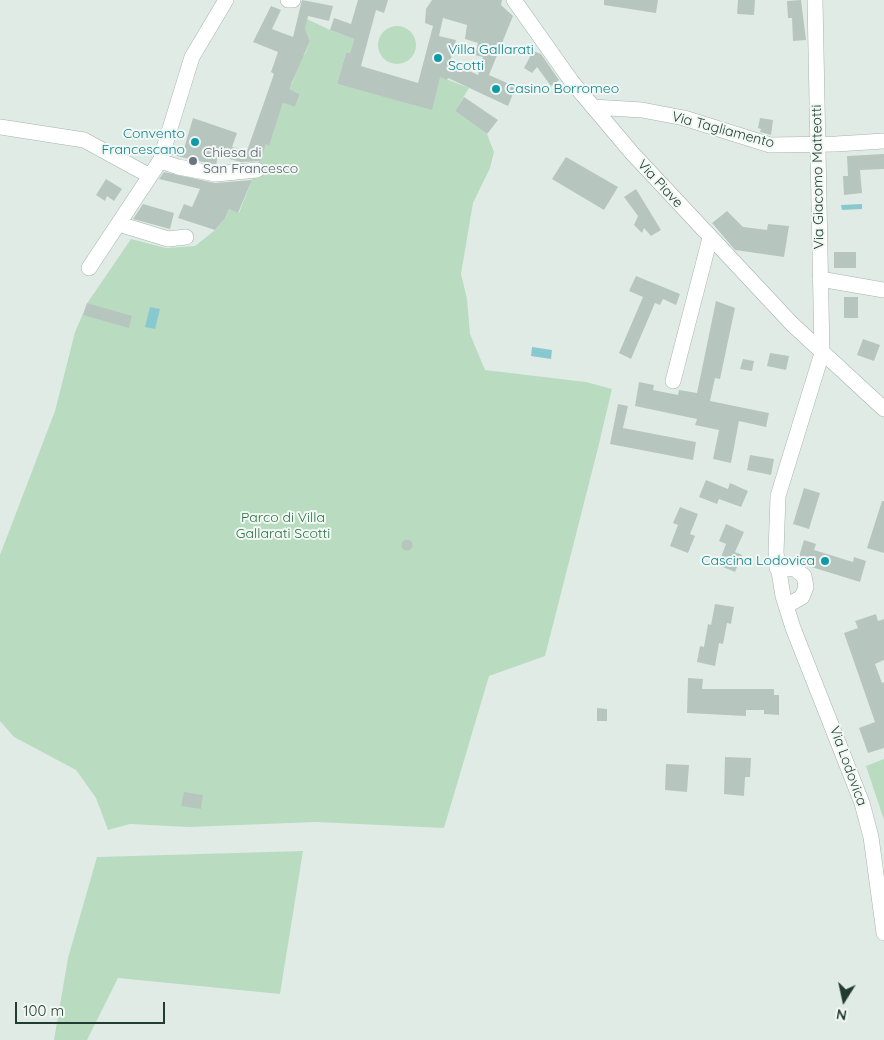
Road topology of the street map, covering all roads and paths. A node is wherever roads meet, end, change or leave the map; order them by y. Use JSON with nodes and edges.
{"nodes":[{"id":1,"x":226,"y":0,"type":"edge"},
{"id":2,"x":288,"y":0,"type":"edge"},
{"id":3,"x":293,"y":0,"type":"edge"},
{"id":4,"x":514,"y":0,"type":"edge"},
{"id":5,"x":815,"y":0,"type":"edge"},
{"id":6,"x":593,"y":107,"type":"junction"},
{"id":7,"x":0,"y":127,"type":"edge"},
{"id":8,"x":884,"y":141,"type":"edge"},
{"id":9,"x":817,"y":144,"type":"junction"},
{"id":10,"x":160,"y":161,"type":"junction"},
{"id":11,"x":257,"y":170,"type":"dead end"},
{"id":12,"x":150,"y":176,"type":"junction"},
{"id":13,"x":119,"y":224,"type":"junction"},
{"id":14,"x":186,"y":237,"type":"dead end"},
{"id":15,"x":710,"y":238,"type":"junction"},
{"id":16,"x":89,"y":268,"type":"dead end"},
{"id":17,"x":820,"y":279,"type":"junction"},
{"id":18,"x":884,"y":290,"type":"edge"},
{"id":19,"x":822,"y":354,"type":"junction"},
{"id":20,"x":673,"y":381,"type":"dead end"},
{"id":21,"x":884,"y":409,"type":"edge"},
{"id":22,"x":778,"y":568,"type":"junction"},
{"id":23,"x":786,"y":606,"type":"junction"},
{"id":24,"x":884,"y":932,"type":"edge"}],
"edges":[{"from":1,"to":10,"type":"street"},
{"from":2,"to":3,"type":"street"},
{"from":4,"to":6,"type":"street","name":"Via Piave"},
{"from":5,"to":9,"type":"street","name":"Via Giacomo Matteotti"},
{"from":6,"to":9,"type":"street","name":"Via Tagliamento"},
{"from":6,"to":15,"type":"street","name":"Via Piave"},
{"from":7,"to":12,"type":"street"},
{"from":8,"to":9,"type":"street","name":"Via Tagliamento"},
{"from":9,"to":17,"type":"street","name":"Via Giacomo Matteotti"},
{"from":10,"to":11,"type":"street"},
{"from":10,"to":12,"type":"street"},
{"from":12,"to":13,"type":"street"},
{"from":13,"to":14,"type":"street"},
{"from":13,"to":16,"type":"street"},
{"from":15,"to":19,"type":"street","name":"Via Piave"},
{"from":15,"to":20,"type":"street"},
{"from":17,"to":18,"type":"street"},
{"from":17,"to":19,"type":"street","name":"Via Giacomo Matteotti"},
{"from":19,"to":21,"type":"street","name":"Via Piave"},
{"from":19,"to":22,"type":"street","name":"Via Lodovica"},
{"from":22,"to":23,"type":"street","name":"Via Lodovica"},
{"from":22,"to":23,"type":"street"},
{"from":23,"to":24,"type":"street","name":"Via Lodovica"}]}
